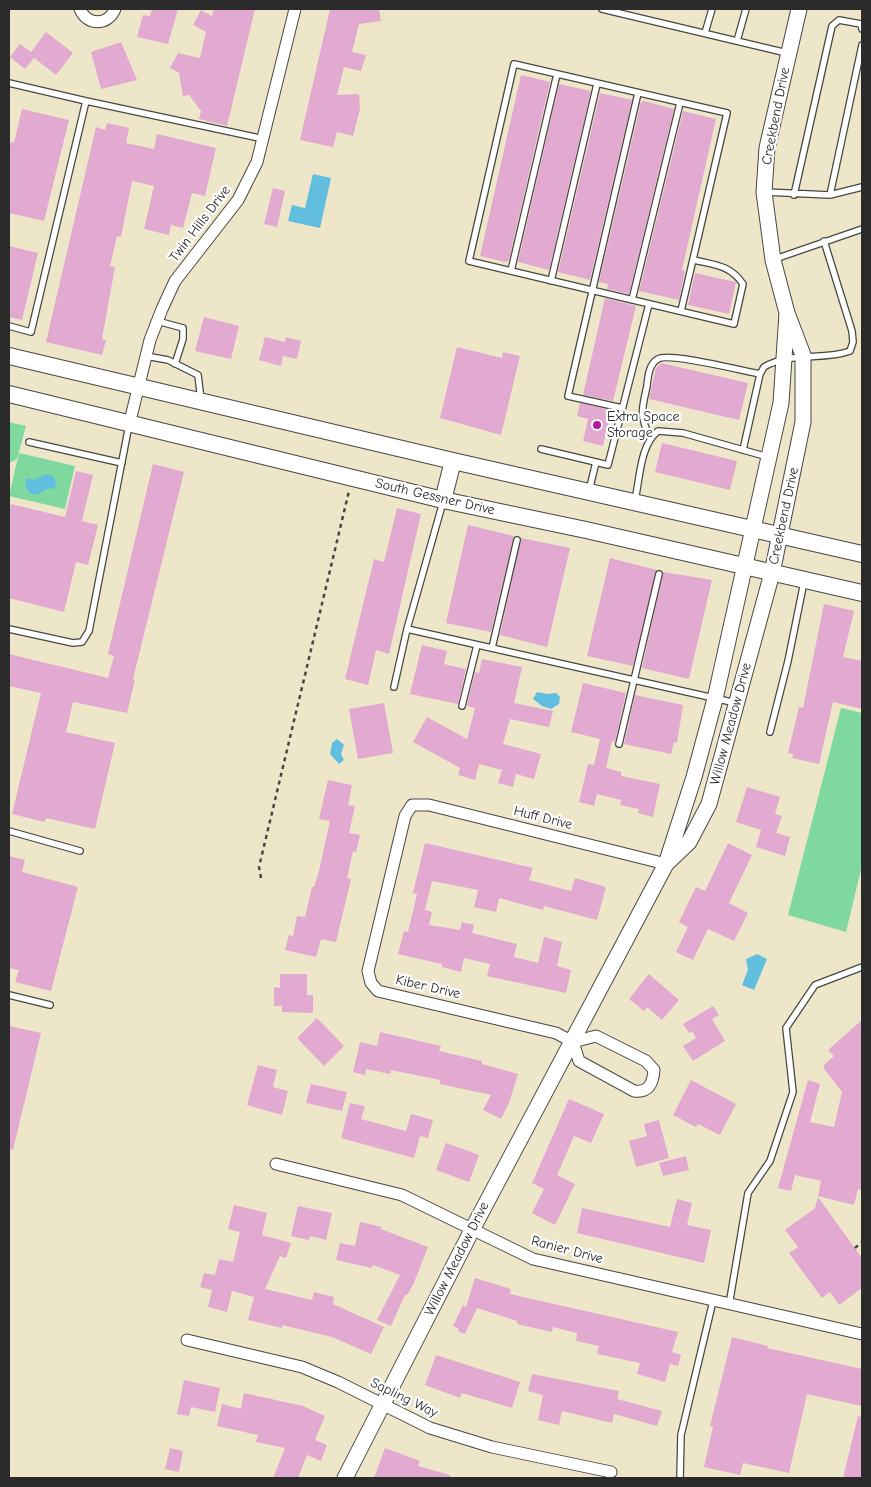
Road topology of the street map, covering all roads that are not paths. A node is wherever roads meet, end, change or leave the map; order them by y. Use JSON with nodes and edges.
{"nodes":[{"id":1,"x":80,"y":9,"type":"edge"},
{"id":2,"x":115,"y":9,"type":"edge"},
{"id":3,"x":295,"y":9,"type":"edge"},
{"id":4,"x":602,"y":9,"type":"edge"},
{"id":5,"x":712,"y":9,"type":"edge"},
{"id":6,"x":746,"y":9,"type":"edge"},
{"id":7,"x":799,"y":9,"type":"edge"},
{"id":8,"x":862,"y":25,"type":"edge"},
{"id":9,"x":705,"y":33,"type":"junction"},
{"id":10,"x":737,"y":41,"type":"junction"},
{"id":11,"x":862,"y":45,"type":"edge"},
{"id":12,"x":788,"y":53,"type":"junction"},
{"id":13,"x":556,"y":74,"type":"junction"},
{"id":14,"x":9,"y":83,"type":"edge"},
{"id":15,"x":597,"y":84,"type":"junction"},
{"id":16,"x":638,"y":93,"type":"junction"},
{"id":17,"x":86,"y":101,"type":"junction"},
{"id":18,"x":680,"y":103,"type":"junction"},
{"id":19,"x":264,"y":140,"type":"junction"},
{"id":20,"x":862,"y":187,"type":"edge"},
{"id":21,"x":764,"y":192,"type":"junction"},
{"id":22,"x":830,"y":194,"type":"junction"},
{"id":23,"x":794,"y":195,"type":"junction"},
{"id":24,"x":862,"y":229,"type":"edge"},
{"id":25,"x":824,"y":242,"type":"junction"},
{"id":26,"x":694,"y":260,"type":"junction"},
{"id":27,"x":773,"y":260,"type":"junction"},
{"id":28,"x":510,"y":271,"type":"junction"},
{"id":29,"x":551,"y":281,"type":"junction"},
{"id":30,"x":592,"y":291,"type":"junction"},
{"id":31,"x":632,"y":300,"type":"junction"},
{"id":32,"x":649,"y":304,"type":"junction"},
{"id":33,"x":681,"y":312,"type":"junction"},
{"id":34,"x":787,"y":313,"type":"junction"},
{"id":35,"x":157,"y":321,"type":"junction"},
{"id":36,"x":9,"y":326,"type":"edge"},
{"id":37,"x":803,"y":355,"type":"junction"},
{"id":38,"x":9,"y":356,"type":"edge"},
{"id":39,"x":146,"y":356,"type":"junction"},
{"id":40,"x":784,"y":360,"type":"junction"},
{"id":41,"x":175,"y":364,"type":"junction"},
{"id":42,"x":760,"y":374,"type":"junction"},
{"id":43,"x":139,"y":385,"type":"junction"},
{"id":44,"x":9,"y":394,"type":"edge"},
{"id":45,"x":201,"y":400,"type":"junction"},
{"id":46,"x":622,"y":408,"type":"junction"},
{"id":47,"x":129,"y":425,"type":"junction"},
{"id":48,"x":650,"y":437,"type":"junction"},
{"id":49,"x":29,"y":442,"type":"dead end"},
{"id":50,"x":541,"y":449,"type":"dead end"},
{"id":51,"x":743,"y":450,"type":"junction"},
{"id":52,"x":770,"y":457,"type":"junction"},
{"id":53,"x":453,"y":461,"type":"junction"},
{"id":54,"x":596,"y":462,"type":"junction"},
{"id":55,"x":122,"y":463,"type":"junction"},
{"id":56,"x":589,"y":491,"type":"junction"},
{"id":57,"x":443,"y":500,"type":"junction"},
{"id":58,"x":635,"y":502,"type":"junction"},
{"id":59,"x":754,"y":530,"type":"junction"},
{"id":60,"x":780,"y":535,"type":"junction"},
{"id":61,"x":517,"y":540,"type":"dead end"},
{"id":62,"x":862,"y":554,"type":"edge"},
{"id":63,"x":746,"y":566,"type":"junction"},
{"id":64,"x":772,"y":572,"type":"junction"},
{"id":65,"x":659,"y":574,"type":"dead end"},
{"id":66,"x":804,"y":580,"type":"junction"},
{"id":67,"x":862,"y":593,"type":"edge"},
{"id":68,"x":9,"y":629,"type":"edge"},
{"id":69,"x":407,"y":629,"type":"junction"},
{"id":70,"x":477,"y":645,"type":"junction"},
{"id":71,"x":492,"y":648,"type":"junction"},
{"id":72,"x":634,"y":681,"type":"junction"},
{"id":73,"x":394,"y":687,"type":"dead end"},
{"id":74,"x":715,"y":699,"type":"junction"},
{"id":75,"x":738,"y":703,"type":"junction"},
{"id":76,"x":462,"y":706,"type":"dead end"},
{"id":77,"x":770,"y":732,"type":"dead end"},
{"id":78,"x":620,"y":744,"type":"dead end"},
{"id":79,"x":412,"y":805,"type":"joint"},
{"id":80,"x":9,"y":832,"type":"edge"},
{"id":81,"x":80,"y":851,"type":"dead end"},
{"id":82,"x":666,"y":864,"type":"junction"},
{"id":83,"x":862,"y":967,"type":"edge"},
{"id":84,"x":9,"y":995,"type":"edge"},
{"id":85,"x":50,"y":1005,"type":"dead end"},
{"id":86,"x":573,"y":1042,"type":"junction"},
{"id":87,"x":276,"y":1164,"type":"dead end"},
{"id":88,"x":473,"y":1228,"type":"junction"},
{"id":89,"x":713,"y":1301,"type":"junction"},
{"id":90,"x":729,"y":1305,"type":"junction"},
{"id":91,"x":862,"y":1334,"type":"edge"},
{"id":92,"x":187,"y":1340,"type":"dead end"},
{"id":93,"x":383,"y":1406,"type":"junction"},
{"id":94,"x":611,"y":1472,"type":"dead end"},
{"id":95,"x":344,"y":1478,"type":"edge"},
{"id":96,"x":680,"y":1478,"type":"edge"}],
"edges":[{"from":1,"to":2,"type":"street"},
{"from":3,"to":19,"type":"street","name":"Twin Hills Drive"},
{"from":4,"to":9,"type":"lane"},
{"from":5,"to":9,"type":"lane"},
{"from":6,"to":10,"type":"lane"},
{"from":7,"to":12,"type":"street","name":"Creekbend Drive"},
{"from":8,"to":23,"type":"lane"},
{"from":9,"to":10,"type":"lane"},
{"from":10,"to":12,"type":"lane"},
{"from":11,"to":22,"type":"lane"},
{"from":12,"to":21,"type":"street","name":"Creekbend Drive"},
{"from":13,"to":15,"type":"lane"},
{"from":13,"to":28,"type":"lane"},
{"from":13,"to":28,"type":"lane"},
{"from":14,"to":17,"type":"lane"},
{"from":15,"to":16,"type":"lane"},
{"from":15,"to":29,"type":"lane"},
{"from":16,"to":18,"type":"lane"},
{"from":16,"to":30,"type":"lane"},
{"from":17,"to":19,"type":"lane"},
{"from":17,"to":36,"type":"lane"},
{"from":18,"to":26,"type":"lane"},
{"from":18,"to":31,"type":"lane"},
{"from":19,"to":35,"type":"street","name":"Twin Hills Drive"},
{"from":20,"to":22,"type":"lane"},
{"from":21,"to":23,"type":"lane"},
{"from":21,"to":27,"type":"street","name":"Creekbend Drive"},
{"from":22,"to":23,"type":"lane"},
{"from":24,"to":25,"type":"lane"},
{"from":25,"to":27,"type":"lane"},
{"from":25,"to":37,"type":"lane"},
{"from":26,"to":33,"type":"lane"},
{"from":26,"to":33,"type":"lane"},
{"from":27,"to":34,"type":"street","name":"Creekbend Drive"},
{"from":28,"to":29,"type":"lane"},
{"from":29,"to":30,"type":"lane"},
{"from":30,"to":31,"type":"lane"},
{"from":30,"to":46,"type":"lane"},
{"from":31,"to":32,"type":"lane"},
{"from":32,"to":33,"type":"lane"},
{"from":32,"to":46,"type":"lane"},
{"from":34,"to":37,"type":"street","name":"Creekbend Drive"},
{"from":34,"to":40,"type":"street","name":"Creekbend Drive"},
{"from":35,"to":39,"type":"street","name":"Twin Hills Drive"},
{"from":35,"to":41,"type":"lane"},
{"from":37,"to":40,"type":"lane"},
{"from":37,"to":60,"type":"street","name":"Creekbend Drive"},
{"from":38,"to":43,"type":"main road"},
{"from":39,"to":41,"type":"lane"},
{"from":39,"to":43,"type":"street","name":"Twin Hills Drive"},
{"from":40,"to":42,"type":"lane"},
{"from":40,"to":52,"type":"street","name":"Creekbend Drive"},
{"from":41,"to":45,"type":"lane"},
{"from":42,"to":48,"type":"lane"},
{"from":42,"to":51,"type":"lane"},
{"from":43,"to":45,"type":"main road"},
{"from":43,"to":47,"type":"street","name":"Twin Hills Drive"},
{"from":44,"to":47,"type":"main road","name":"South Gessner Drive"},
{"from":45,"to":53,"type":"main road"},
{"from":46,"to":54,"type":"lane"},
{"from":47,"to":55,"type":"lane"},
{"from":47,"to":57,"type":"main road","name":"South Gessner Drive"},
{"from":48,"to":51,"type":"lane"},
{"from":48,"to":58,"type":"lane"},
{"from":49,"to":55,"type":"lane"},
{"from":50,"to":54,"type":"lane"},
{"from":51,"to":52,"type":"lane"},
{"from":52,"to":59,"type":"street","name":"Creekbend Drive"},
{"from":53,"to":56,"type":"main road"},
{"from":53,"to":57,"type":"main road"},
{"from":54,"to":56,"type":"lane"},
{"from":55,"to":68,"type":"lane"},
{"from":56,"to":58,"type":"main road"},
{"from":57,"to":63,"type":"main road","name":"South Gessner Drive"},
{"from":57,"to":69,"type":"lane"},
{"from":58,"to":59,"type":"main road"},
{"from":59,"to":60,"type":"main road"},
{"from":59,"to":63,"type":"street","name":"Creekbend Drive"},
{"from":60,"to":62,"type":"main road"},
{"from":60,"to":64,"type":"street","name":"Creekbend Drive"},
{"from":61,"to":71,"type":"lane"},
{"from":63,"to":64,"type":"main road","name":"South Gessner Drive"},
{"from":63,"to":74,"type":"street","name":"Willow Meadow Drive"},
{"from":64,"to":66,"type":"main road","name":"South Gessner Drive"},
{"from":64,"to":75,"type":"street","name":"Willow Meadow Drive"},
{"from":65,"to":72,"type":"lane"},
{"from":66,"to":67,"type":"main road","name":"South Gessner Drive"},
{"from":66,"to":77,"type":"lane"},
{"from":69,"to":70,"type":"lane"},
{"from":69,"to":73,"type":"lane"},
{"from":70,"to":71,"type":"lane"},
{"from":70,"to":76,"type":"lane"},
{"from":71,"to":72,"type":"lane"},
{"from":72,"to":74,"type":"lane"},
{"from":72,"to":78,"type":"lane"},
{"from":74,"to":75,"type":"lane"},
{"from":74,"to":82,"type":"street","name":"Willow Meadow Drive"},
{"from":75,"to":82,"type":"street","name":"Willow Meadow Drive"},
{"from":79,"to":82,"type":"street","name":"Huff Drive"},
{"from":79,"to":86,"type":"street","name":"Kiber Drive"},
{"from":80,"to":81,"type":"lane"},
{"from":82,"to":86,"type":"street","name":"Willow Meadow Drive"},
{"from":83,"to":90,"type":"lane"},
{"from":84,"to":85,"type":"lane"},
{"from":86,"to":86,"type":"street"},
{"from":86,"to":88,"type":"street","name":"Willow Meadow Drive"},
{"from":87,"to":88,"type":"street","name":"Ranier Drive"},
{"from":88,"to":89,"type":"street","name":"Ranier Drive"},
{"from":88,"to":93,"type":"street","name":"Willow Meadow Drive"},
{"from":89,"to":90,"type":"street","name":"Ranier Drive"},
{"from":89,"to":96,"type":"lane"},
{"from":90,"to":91,"type":"street","name":"Ranier Drive"},
{"from":92,"to":93,"type":"street","name":"Sapling Way"},
{"from":93,"to":94,"type":"street","name":"Sapling Way"},
{"from":93,"to":95,"type":"street","name":"Willow Meadow Drive"}]}
